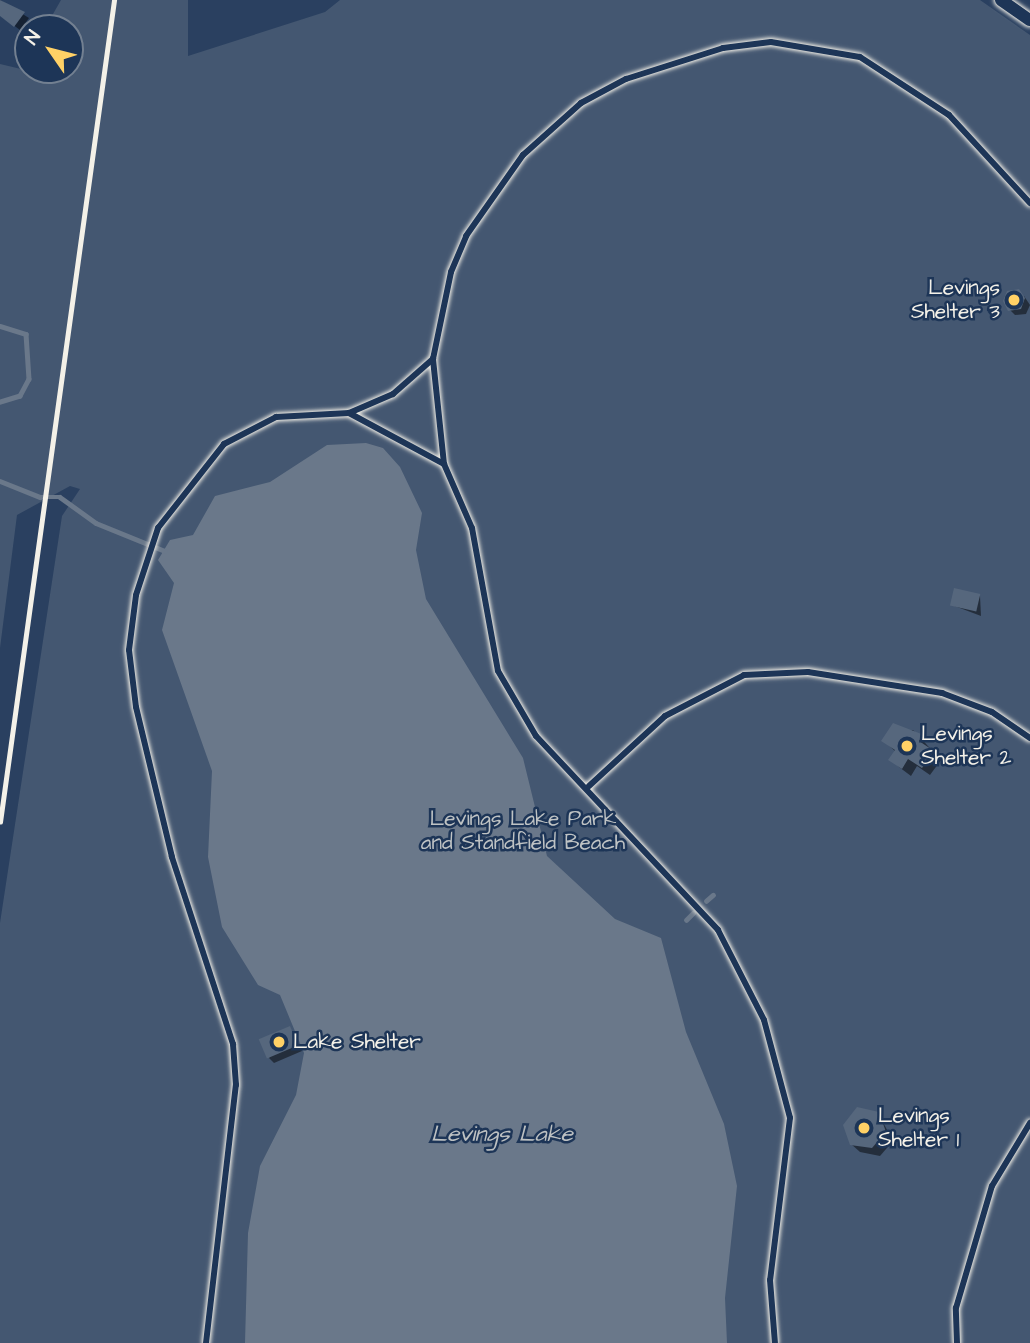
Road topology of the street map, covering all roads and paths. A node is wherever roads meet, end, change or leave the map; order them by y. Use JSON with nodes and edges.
{"nodes":[{"id":1,"x":1001,"y":0,"type":"edge"},
{"id":2,"x":1021,"y":6,"type":"edge"},
{"id":3,"x":1030,"y":20,"type":"edge"},
{"id":4,"x":1030,"y":203,"type":"edge"},
{"id":5,"x":433,"y":359,"type":"junction"},
{"id":6,"x":349,"y":413,"type":"junction"},
{"id":7,"x":444,"y":464,"type":"junction"},
{"id":8,"x":1030,"y":738,"type":"edge"},
{"id":9,"x":589,"y":786,"type":"junction"},
{"id":10,"x":1030,"y":1124,"type":"edge"},
{"id":11,"x":205,"y":1343,"type":"edge"},
{"id":12,"x":775,"y":1343,"type":"edge"},
{"id":13,"x":957,"y":1343,"type":"edge"}],
"edges":[{"from":1,"to":2,"type":"street"},
{"from":2,"to":3,"type":"street"},
{"from":4,"to":5,"type":"lane"},
{"from":5,"to":6,"type":"lane"},
{"from":5,"to":7,"type":"lane"},
{"from":6,"to":7,"type":"lane"},
{"from":6,"to":11,"type":"lane"},
{"from":7,"to":9,"type":"lane"},
{"from":8,"to":9,"type":"lane"},
{"from":9,"to":12,"type":"lane"},
{"from":10,"to":13,"type":"lane"}]}
